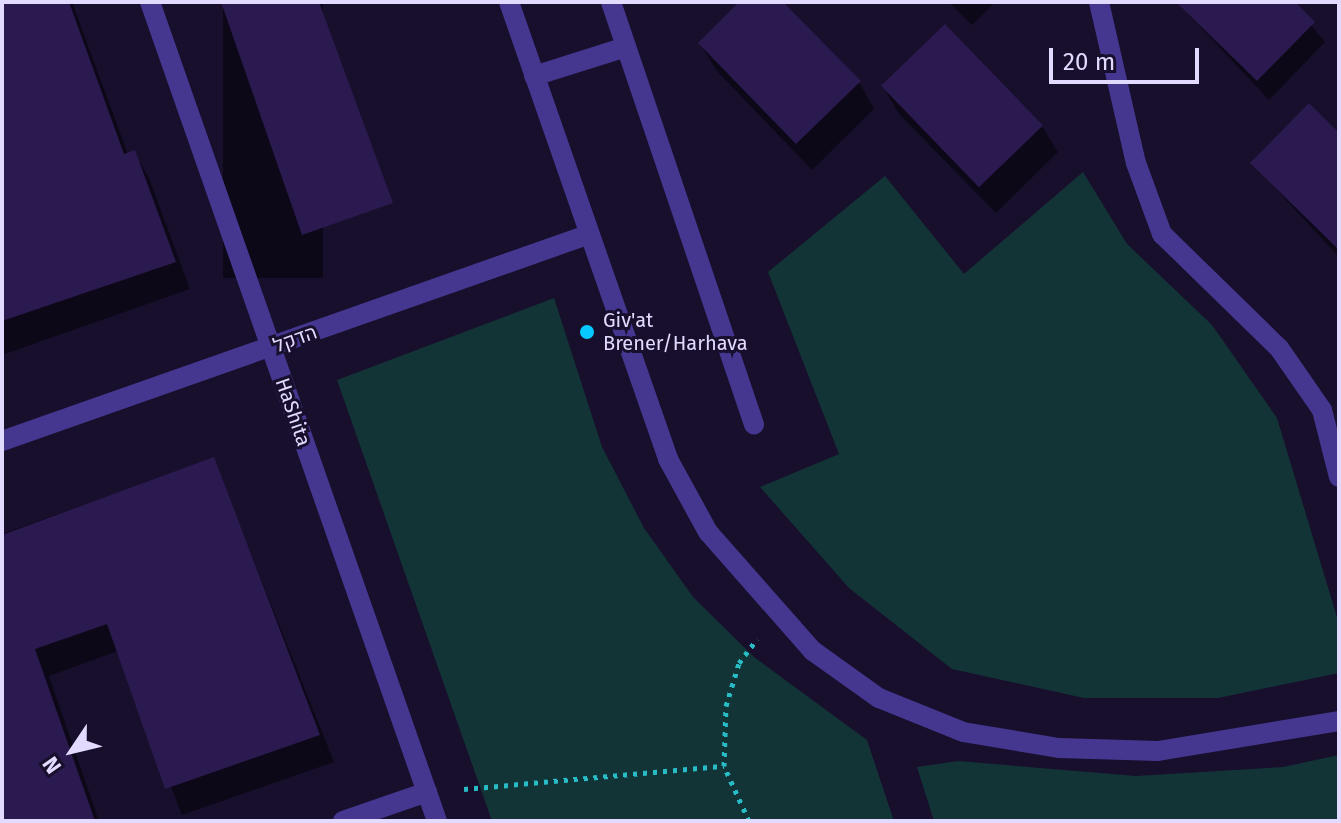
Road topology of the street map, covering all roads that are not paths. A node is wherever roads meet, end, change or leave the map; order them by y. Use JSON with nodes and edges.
{"nodes":[{"id":1,"x":150,"y":2,"type":"edge"},
{"id":2,"x":509,"y":2,"type":"edge"},
{"id":3,"x":611,"y":2,"type":"edge"},
{"id":4,"x":1099,"y":2,"type":"edge"},
{"id":5,"x":626,"y":47,"type":"junction"},
{"id":6,"x":534,"y":76,"type":"junction"},
{"id":7,"x":587,"y":235,"type":"junction"},
{"id":8,"x":271,"y":347,"type":"junction"},
{"id":9,"x":754,"y":424,"type":"dead end"},
{"id":10,"x":2,"y":441,"type":"edge"},
{"id":11,"x":1339,"y":477,"type":"edge"},
{"id":12,"x":1339,"y":721,"type":"edge"},
{"id":13,"x":427,"y":792,"type":"junction"},
{"id":14,"x":343,"y":821,"type":"edge"},
{"id":15,"x":437,"y":821,"type":"edge"}],
"edges":[{"from":1,"to":8,"type":"street","name":"HaShita"},
{"from":2,"to":6,"type":"street"},
{"from":3,"to":5,"type":"street"},
{"from":4,"to":11,"type":"street"},
{"from":5,"to":6,"type":"street"},
{"from":5,"to":9,"type":"street"},
{"from":6,"to":7,"type":"street"},
{"from":7,"to":8,"type":"street","name":"הדקל"},
{"from":7,"to":12,"type":"street"},
{"from":8,"to":10,"type":"street","name":"הדקל"},
{"from":8,"to":13,"type":"street","name":"HaShita"},
{"from":13,"to":14,"type":"street"},
{"from":13,"to":15,"type":"street","name":"HaShita"}]}
